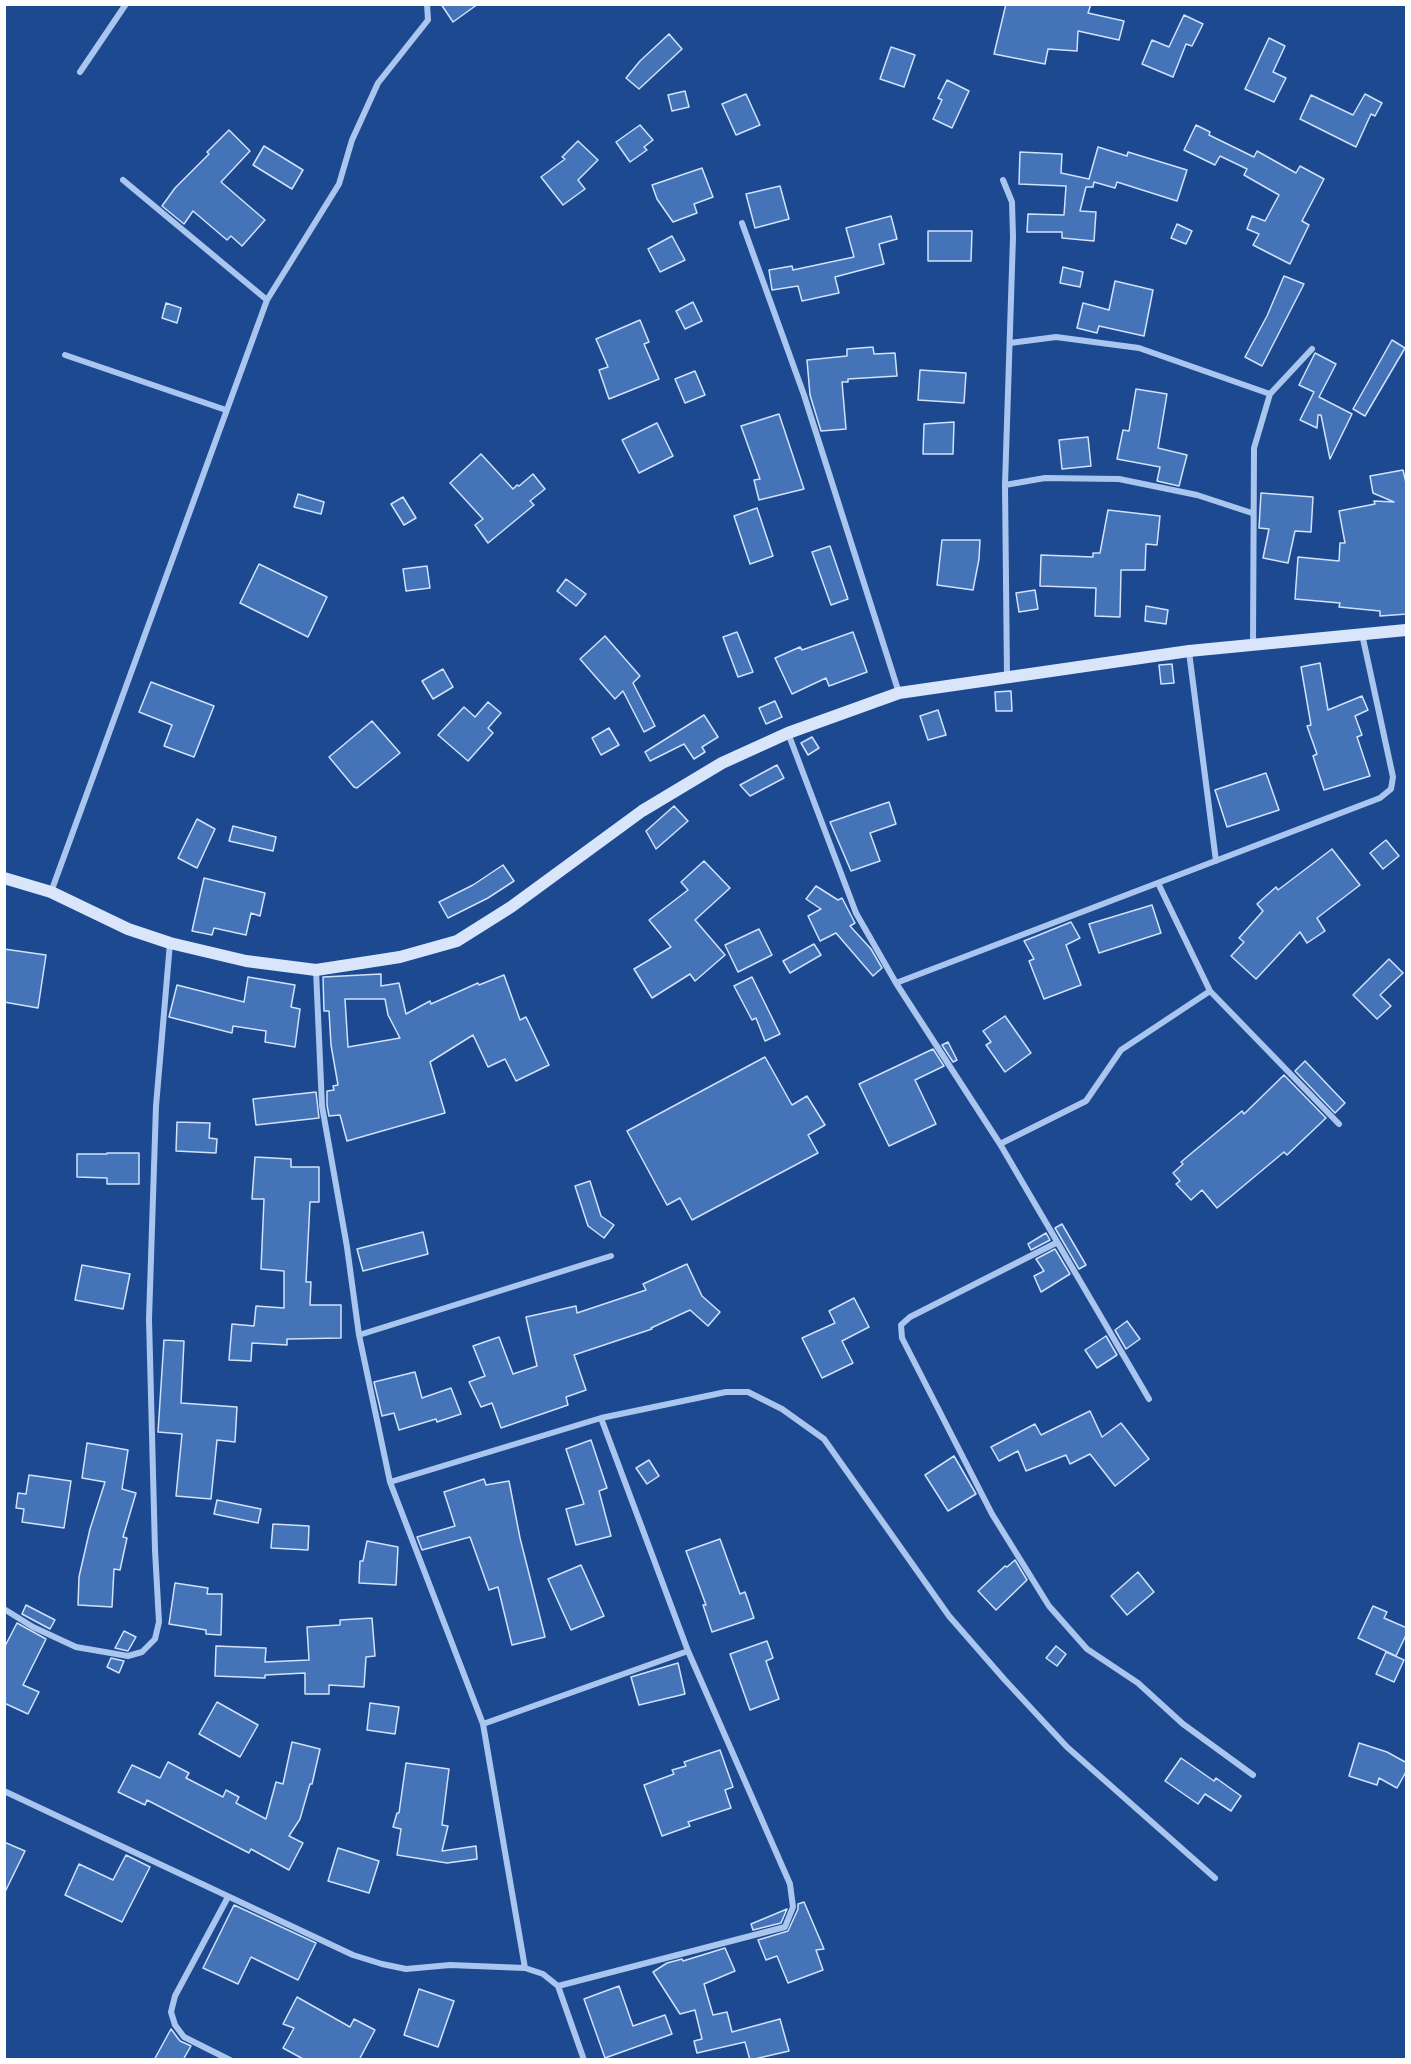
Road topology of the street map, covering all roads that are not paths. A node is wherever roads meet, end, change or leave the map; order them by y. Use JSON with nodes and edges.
{"nodes":[{"id":1,"x":126,"y":4,"type":"edge"},
{"id":2,"x":426,"y":4,"type":"edge"},
{"id":3,"x":80,"y":72,"type":"dead end"},
{"id":4,"x":123,"y":180,"type":"dead end"},
{"id":5,"x":1003,"y":180,"type":"dead end"},
{"id":6,"x":742,"y":223,"type":"dead end"},
{"id":7,"x":267,"y":300,"type":"junction"},
{"id":8,"x":1010,"y":343,"type":"junction"},
{"id":9,"x":1312,"y":349,"type":"dead end"},
{"id":10,"x":65,"y":354,"type":"dead end"},
{"id":11,"x":1270,"y":394,"type":"junction"},
{"id":12,"x":226,"y":410,"type":"junction"},
{"id":13,"x":1005,"y":485,"type":"junction"},
{"id":14,"x":1252,"y":513,"type":"junction"},
{"id":15,"x":1407,"y":630,"type":"edge"},
{"id":16,"x":1362,"y":634,"type":"junction"},
{"id":17,"x":1253,"y":644,"type":"junction"},
{"id":18,"x":1189,"y":651,"type":"junction"},
{"id":19,"x":1007,"y":676,"type":"junction"},
{"id":20,"x":899,"y":693,"type":"junction"},
{"id":21,"x":789,"y":733,"type":"junction"},
{"id":22,"x":1216,"y":861,"type":"junction"},
{"id":23,"x":4,"y":878,"type":"edge"},
{"id":24,"x":1158,"y":884,"type":"junction"},
{"id":25,"x":51,"y":892,"type":"junction"},
{"id":26,"x":170,"y":943,"type":"junction"},
{"id":27,"x":316,"y":970,"type":"junction"},
{"id":28,"x":896,"y":983,"type":"junction"},
{"id":29,"x":1210,"y":991,"type":"junction"},
{"id":30,"x":1339,"y":1124,"type":"dead end"},
{"id":31,"x":1000,"y":1144,"type":"junction"},
{"id":32,"x":1056,"y":1243,"type":"junction"},
{"id":33,"x":611,"y":1256,"type":"dead end"},
{"id":34,"x":359,"y":1335,"type":"junction"},
{"id":35,"x":1149,"y":1399,"type":"dead end"},
{"id":36,"x":601,"y":1418,"type":"junction"},
{"id":37,"x":390,"y":1482,"type":"junction"},
{"id":38,"x":4,"y":1610,"type":"edge"},
{"id":39,"x":688,"y":1651,"type":"junction"},
{"id":40,"x":483,"y":1724,"type":"junction"},
{"id":41,"x":1253,"y":1775,"type":"dead end"},
{"id":42,"x":4,"y":1791,"type":"edge"},
{"id":43,"x":1215,"y":1878,"type":"dead end"},
{"id":44,"x":228,"y":1897,"type":"junction"},
{"id":45,"x":525,"y":1968,"type":"junction"},
{"id":46,"x":558,"y":1986,"type":"junction"},
{"id":47,"x":230,"y":2060,"type":"edge"},
{"id":48,"x":584,"y":2060,"type":"edge"}],
"edges":[{"from":1,"to":3,"type":"street"},
{"from":2,"to":7,"type":"street"},
{"from":4,"to":7,"type":"street"},
{"from":5,"to":8,"type":"street"},
{"from":6,"to":20,"type":"street"},
{"from":7,"to":12,"type":"street"},
{"from":8,"to":11,"type":"street"},
{"from":8,"to":13,"type":"street"},
{"from":9,"to":11,"type":"street"},
{"from":10,"to":12,"type":"street"},
{"from":11,"to":14,"type":"street"},
{"from":12,"to":25,"type":"street"},
{"from":13,"to":14,"type":"street"},
{"from":13,"to":19,"type":"street"},
{"from":14,"to":17,"type":"street"},
{"from":15,"to":16,"type":"street"},
{"from":16,"to":17,"type":"street"},
{"from":16,"to":22,"type":"street"},
{"from":17,"to":18,"type":"street"},
{"from":18,"to":19,"type":"street"},
{"from":18,"to":22,"type":"street"},
{"from":19,"to":20,"type":"street"},
{"from":20,"to":21,"type":"street"},
{"from":21,"to":27,"type":"street"},
{"from":21,"to":28,"type":"street"},
{"from":22,"to":24,"type":"street"},
{"from":23,"to":25,"type":"street"},
{"from":24,"to":28,"type":"street"},
{"from":24,"to":29,"type":"street"},
{"from":25,"to":26,"type":"street"},
{"from":26,"to":27,"type":"street"},
{"from":26,"to":38,"type":"street"},
{"from":27,"to":34,"type":"street"},
{"from":28,"to":31,"type":"street"},
{"from":29,"to":30,"type":"street"},
{"from":29,"to":31,"type":"street"},
{"from":31,"to":32,"type":"street"},
{"from":32,"to":35,"type":"street"},
{"from":32,"to":41,"type":"street"},
{"from":33,"to":34,"type":"street"},
{"from":34,"to":37,"type":"street"},
{"from":36,"to":37,"type":"street"},
{"from":36,"to":39,"type":"street"},
{"from":36,"to":43,"type":"street"},
{"from":37,"to":40,"type":"street"},
{"from":39,"to":40,"type":"street"},
{"from":39,"to":46,"type":"street"},
{"from":40,"to":45,"type":"street"},
{"from":42,"to":44,"type":"street"},
{"from":44,"to":45,"type":"street"},
{"from":44,"to":47,"type":"street"},
{"from":45,"to":46,"type":"street"},
{"from":46,"to":48,"type":"street"}]}
